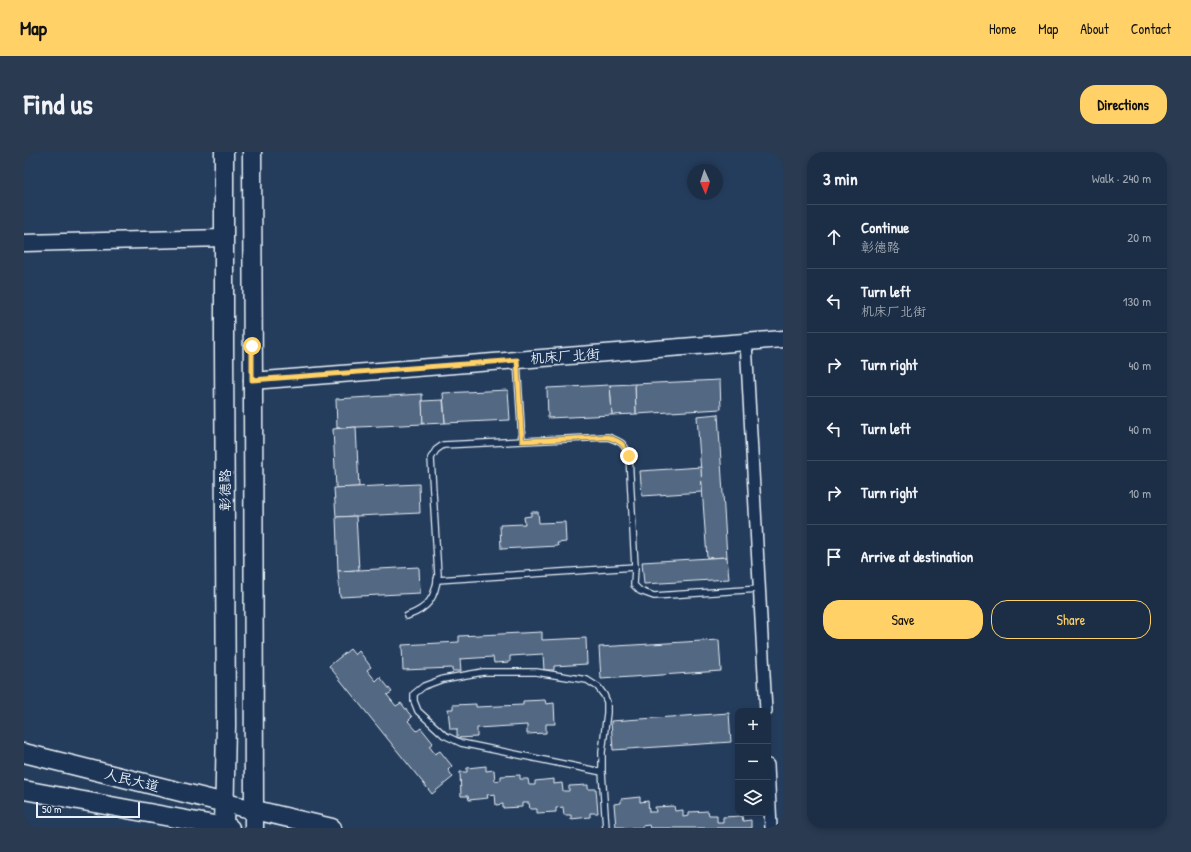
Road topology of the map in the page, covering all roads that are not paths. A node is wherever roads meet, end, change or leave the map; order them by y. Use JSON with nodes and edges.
{"nodes":[{"id":1,"x":224,"y":152,"type":"edge"},
{"id":2,"x":252,"y":152,"type":"edge"},
{"id":3,"x":224,"y":238,"type":"junction"},
{"id":4,"x":24,"y":243,"type":"edge"},
{"id":5,"x":783,"y":339,"type":"edge"},
{"id":6,"x":746,"y":342,"type":"junction"},
{"id":7,"x":517,"y":360,"type":"junction"},
{"id":8,"x":252,"y":380,"type":"junction"},
{"id":9,"x":522,"y":441,"type":"junction"},
{"id":10,"x":635,"y":567,"type":"junction"},
{"id":11,"x":437,"y":580,"type":"junction"},
{"id":12,"x":760,"y":589,"type":"junction"},
{"id":13,"x":407,"y":616,"type":"dead end"},
{"id":14,"x":766,"y":708,"type":"edge"},
{"id":15,"x":24,"y":753,"type":"edge"},
{"id":16,"x":602,"y":772,"type":"junction"},
{"id":17,"x":769,"y":780,"type":"edge"},
{"id":18,"x":24,"y":790,"type":"edge"},
{"id":19,"x":240,"y":807,"type":"junction"},
{"id":20,"x":226,"y":828,"type":"edge"},
{"id":21,"x":254,"y":828,"type":"edge"},
{"id":22,"x":332,"y":828,"type":"edge"},
{"id":23,"x":606,"y":828,"type":"edge"},
{"id":24,"x":771,"y":828,"type":"edge"}],
"edges":[{"from":1,"to":3,"type":"main road","name":"彰德路"},
{"from":2,"to":8,"type":"main road","name":"彰德路"},
{"from":3,"to":4,"type":"street"},
{"from":3,"to":19,"type":"main road","name":"彰德路"},
{"from":5,"to":6,"type":"street","name":"机床厂北街"},
{"from":6,"to":7,"type":"street","name":"机床厂北街"},
{"from":6,"to":12,"type":"street"},
{"from":7,"to":8,"type":"street","name":"机床厂北街"},
{"from":7,"to":9,"type":"lane"},
{"from":8,"to":19,"type":"main road","name":"彰德路"},
{"from":9,"to":10,"type":"lane"},
{"from":9,"to":11,"type":"lane"},
{"from":10,"to":11,"type":"lane"},
{"from":10,"to":12,"type":"lane"},
{"from":11,"to":13,"type":"lane"},
{"from":12,"to":14,"type":"street"},
{"from":15,"to":19,"type":"main road","name":"人民大道"},
{"from":16,"to":16,"type":"lane"},
{"from":16,"to":23,"type":"lane"},
{"from":17,"to":24,"type":"street"},
{"from":18,"to":20,"type":"main road","name":"人民大道"},
{"from":19,"to":20,"type":"main road","name":"彰德路"},
{"from":19,"to":21,"type":"main road","name":"彰德路"},
{"from":19,"to":22,"type":"main road","name":"人民大道"}]}
